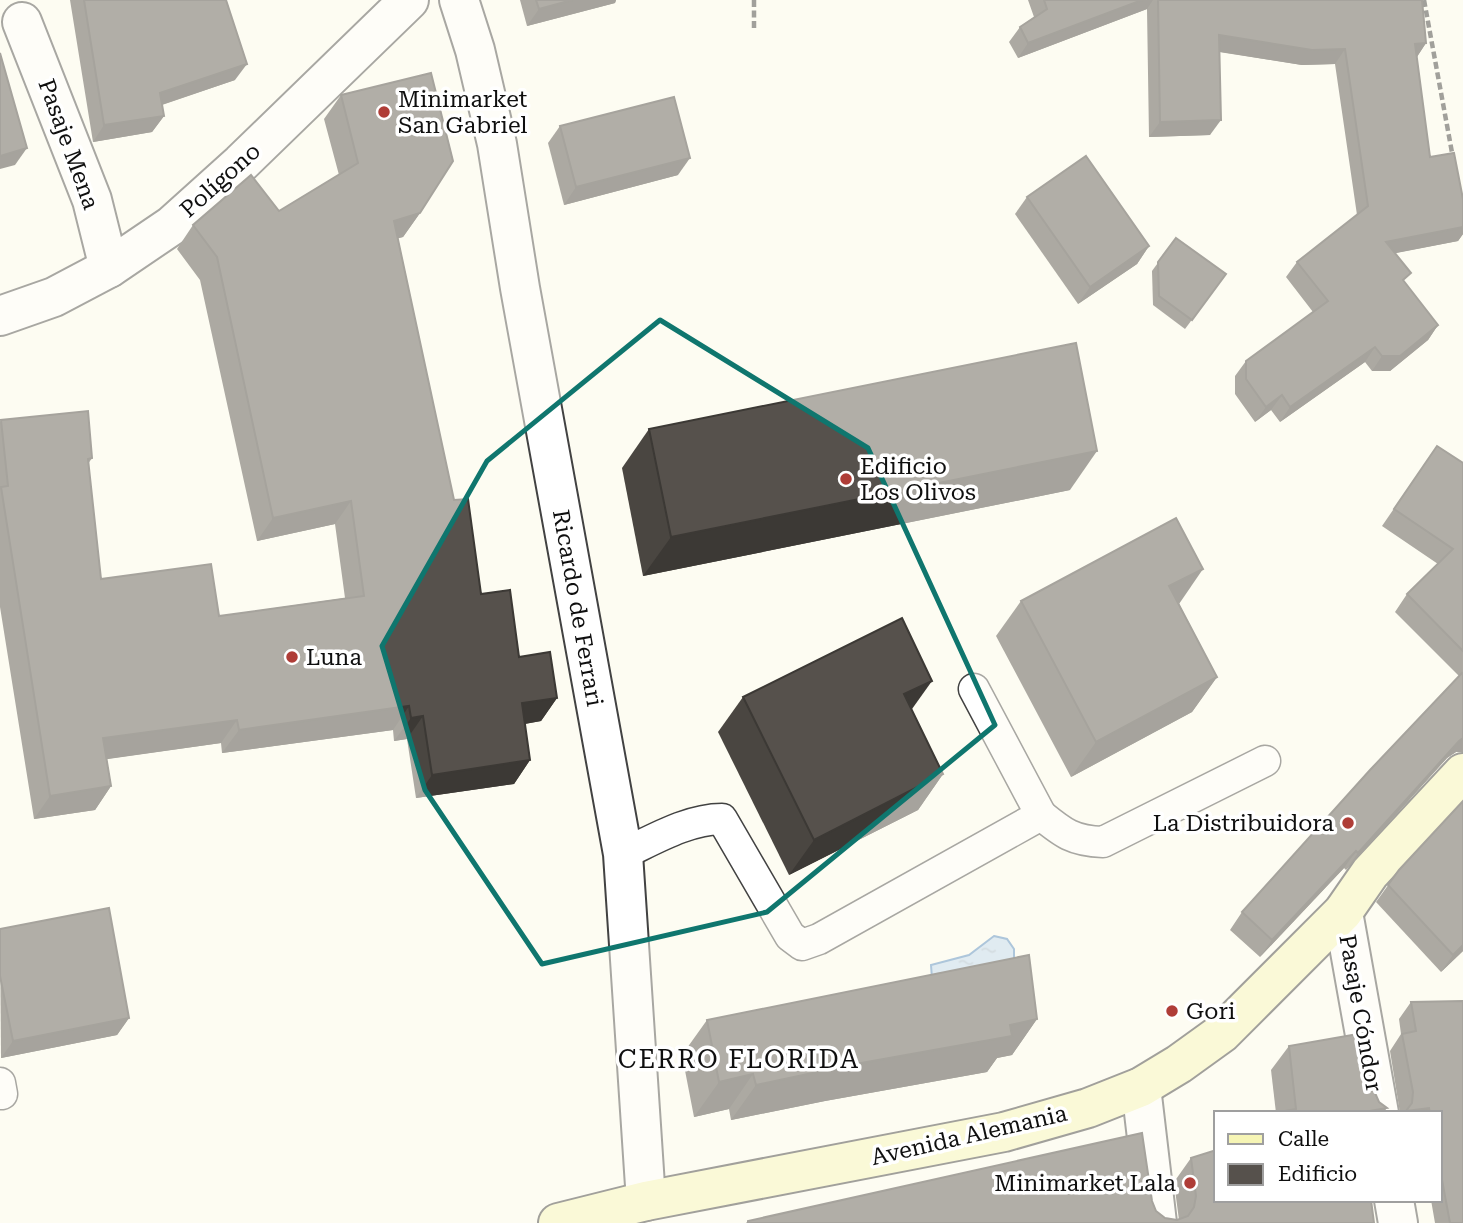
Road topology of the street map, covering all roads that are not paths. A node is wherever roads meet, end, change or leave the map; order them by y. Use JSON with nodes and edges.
{"nodes":[{"id":1,"x":409,"y":0,"type":"edge"},
{"id":2,"x":459,"y":0,"type":"edge"},
{"id":3,"x":22,"y":22,"type":"dead end"},
{"id":4,"x":109,"y":268,"type":"junction"},
{"id":5,"x":0,"y":316,"type":"edge"},
{"id":6,"x":974,"y":689,"type":"dead end"},
{"id":7,"x":1265,"y":761,"type":"dead end"},
{"id":8,"x":1463,"y":773,"type":"edge"},
{"id":9,"x":1041,"y":815,"type":"junction"},
{"id":10,"x":623,"y":854,"type":"junction"},
{"id":11,"x":1343,"y":912,"type":"junction"},
{"id":12,"x":1141,"y":1087,"type":"junction"},
{"id":13,"x":1379,"y":1111,"type":"edge"},
{"id":14,"x":1394,"y":1202,"type":"edge"},
{"id":15,"x":648,"y":1212,"type":"edge"},
{"id":16,"x":558,"y":1223,"type":"edge"},
{"id":17,"x":1157,"y":1223,"type":"edge"},
{"id":18,"x":1398,"y":1223,"type":"edge"}],
"edges":[{"from":1,"to":4,"type":"street","name":"Polígono"},
{"from":2,"to":10,"type":"street","name":"Ricardo de Ferrari"},
{"from":3,"to":4,"type":"street","name":"Pasaje Mena"},
{"from":4,"to":5,"type":"street","name":"Polígono"},
{"from":6,"to":9,"type":"lane"},
{"from":7,"to":9,"type":"lane"},
{"from":8,"to":11,"type":"main road","name":"Avenida Alemania"},
{"from":9,"to":10,"type":"lane"},
{"from":10,"to":15,"type":"street","name":"Ricardo de Ferrari"},
{"from":11,"to":12,"type":"main road","name":"Avenida Alemania"},
{"from":11,"to":13,"type":"street","name":"Pasaje Cóndor"},
{"from":12,"to":15,"type":"main road","name":"Avenida Alemania"},
{"from":12,"to":17,"type":"street"},
{"from":14,"to":18,"type":"street"},
{"from":15,"to":16,"type":"main road","name":"Avenida Alemania"}]}
